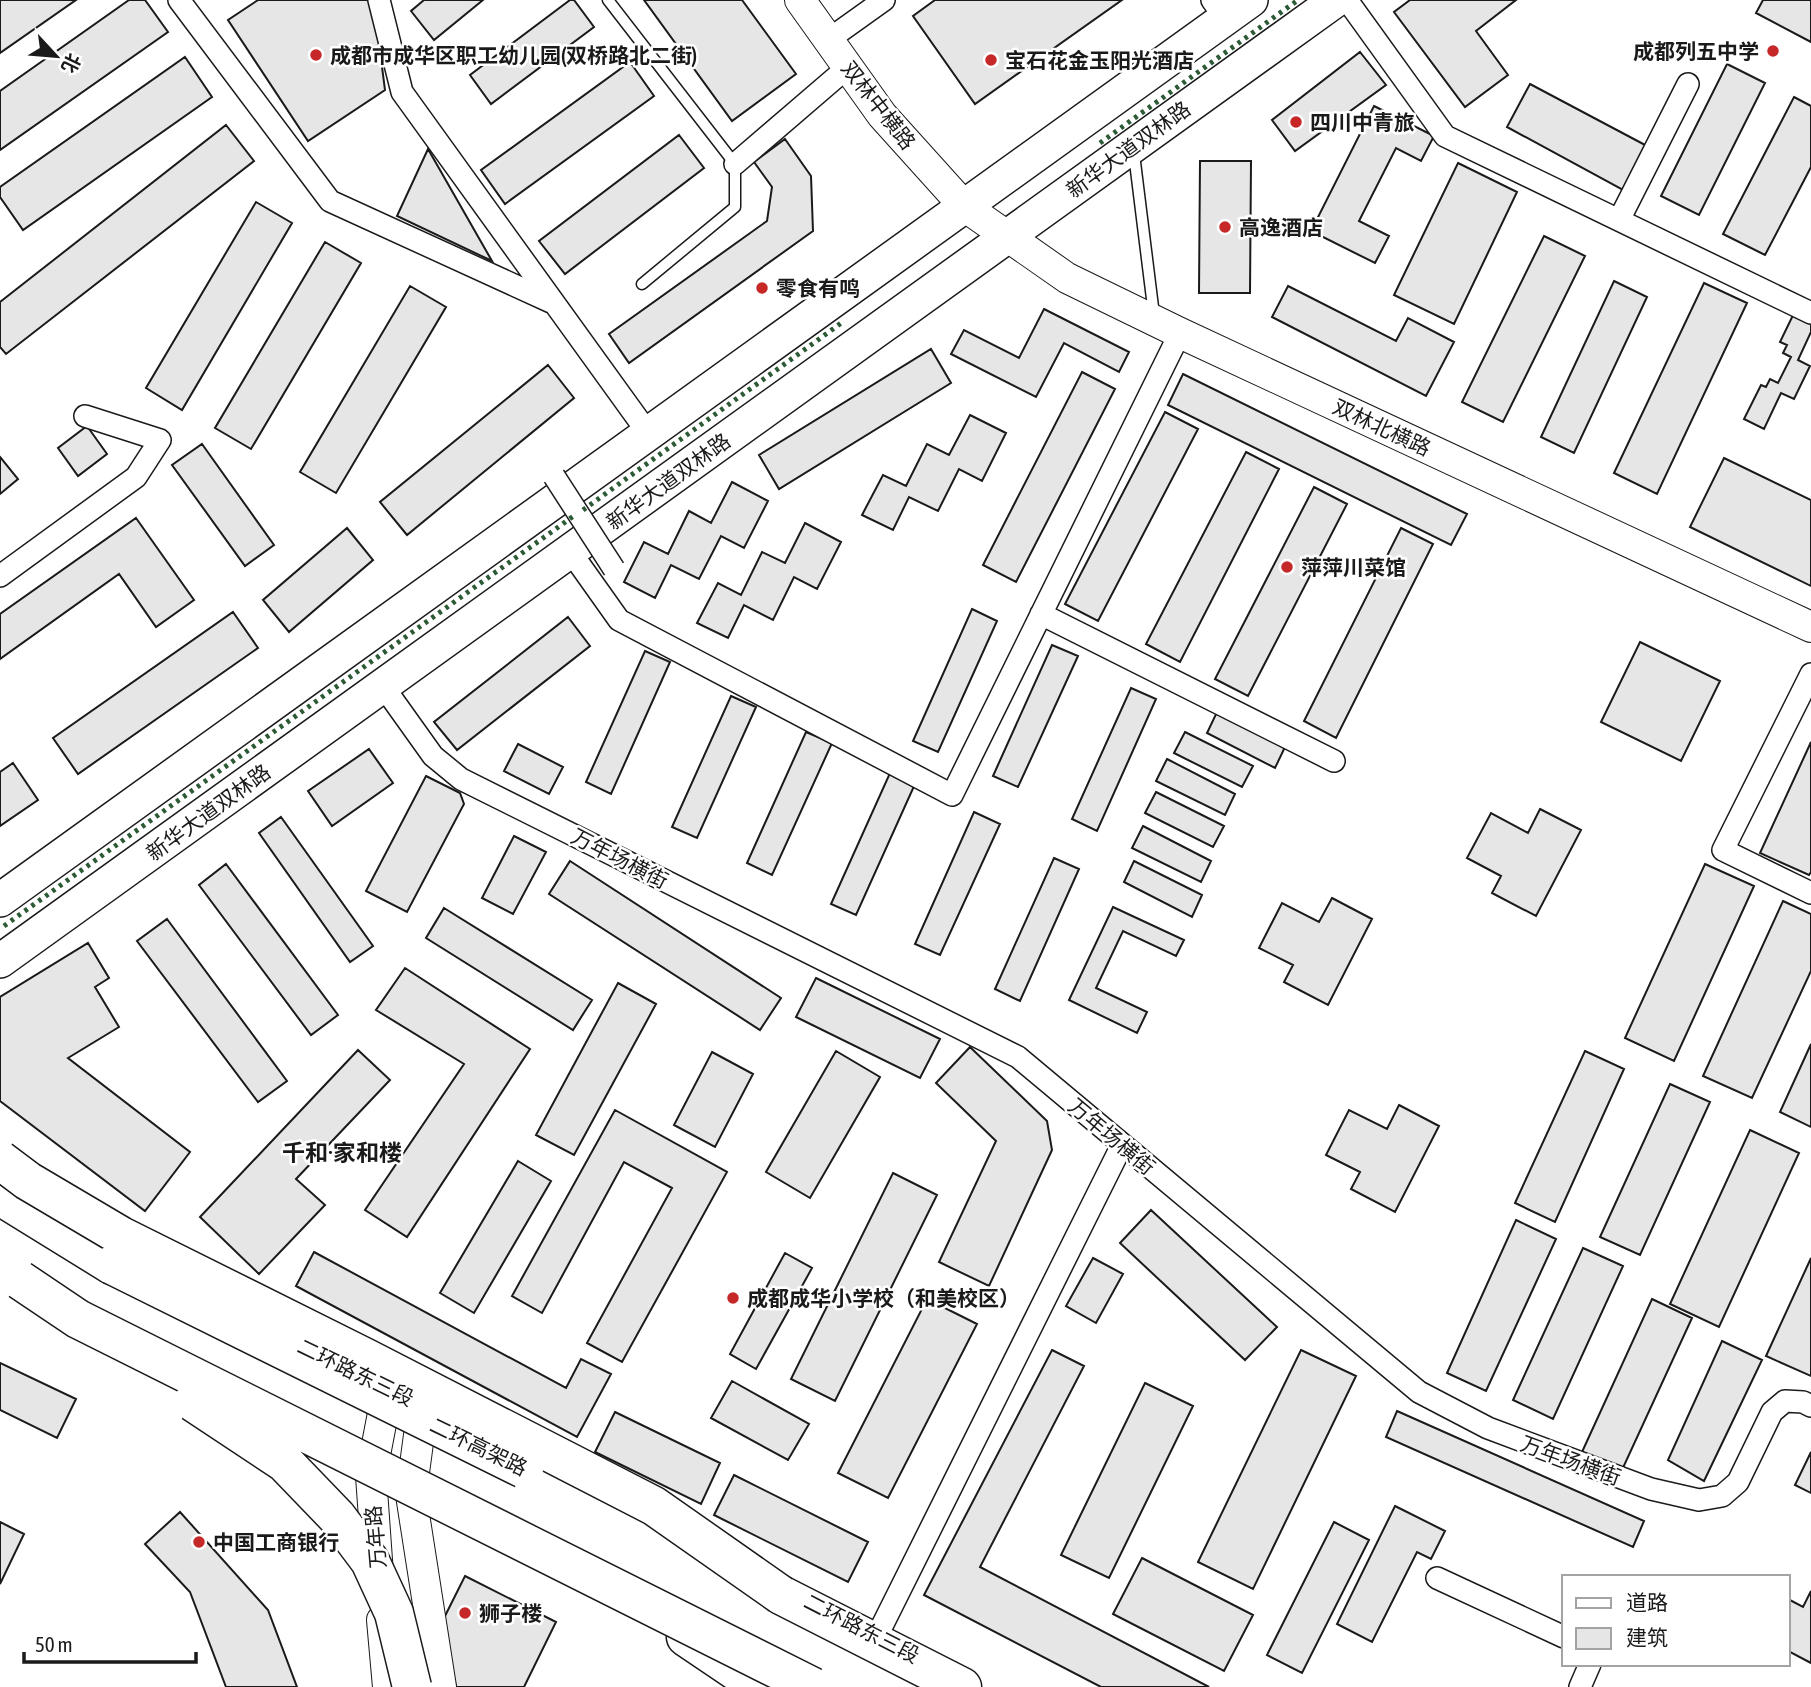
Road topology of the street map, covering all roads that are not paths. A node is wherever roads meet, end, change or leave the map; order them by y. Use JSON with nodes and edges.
{"nodes":[{"id":1,"x":179,"y":0,"type":"edge"},
{"id":2,"x":379,"y":0,"type":"edge"},
{"id":3,"x":608,"y":0,"type":"edge"},
{"id":4,"x":800,"y":0,"type":"edge"},
{"id":5,"x":884,"y":0,"type":"edge"},
{"id":6,"x":1336,"y":0,"type":"edge"},
{"id":7,"x":1347,"y":0,"type":"edge"},
{"id":8,"x":1229,"y":6,"type":"edge"},
{"id":9,"x":828,"y":40,"type":"junction"},
{"id":10,"x":848,"y":67,"type":"junction"},
{"id":11,"x":1688,"y":84,"type":"dead end"},
{"id":12,"x":1133,"y":146,"type":"junction"},
{"id":13,"x":734,"y":164,"type":"junction"},
{"id":14,"x":964,"y":206,"type":"junction"},
{"id":15,"x":1619,"y":220,"type":"junction"},
{"id":16,"x":1006,"y":237,"type":"junction"},
{"id":17,"x":642,"y":284,"type":"dead end"},
{"id":18,"x":552,"y":303,"type":"junction"},
{"id":19,"x":1811,"y":313,"type":"edge"},
{"id":20,"x":1167,"y":327,"type":"junction"},
{"id":21,"x":85,"y":416,"type":"dead end"},
{"id":22,"x":648,"y":433,"type":"junction"},
{"id":23,"x":554,"y":476,"type":"dead end"},
{"id":24,"x":570,"y":551,"type":"junction"},
{"id":25,"x":614,"y":569,"type":"dead end"},
{"id":26,"x":0,"y":576,"type":"edge"},
{"id":27,"x":1041,"y":614,"type":"junction"},
{"id":28,"x":1811,"y":627,"type":"edge"},
{"id":29,"x":1811,"y":674,"type":"edge"},
{"id":30,"x":383,"y":686,"type":"junction"},
{"id":31,"x":1334,"y":761,"type":"dead end"},
{"id":32,"x":1811,"y":893,"type":"edge"},
{"id":33,"x":0,"y":900,"type":"edge"},
{"id":34,"x":0,"y":961,"type":"edge"},
{"id":35,"x":1122,"y":1145,"type":"junction"},
{"id":36,"x":0,"y":1160,"type":"edge"},
{"id":37,"x":0,"y":1184,"type":"edge"},
{"id":38,"x":0,"y":1196,"type":"edge"},
{"id":39,"x":0,"y":1265,"type":"edge"},
{"id":40,"x":0,"y":1277,"type":"edge"},
{"id":41,"x":78,"y":1320,"type":"junction"},
{"id":42,"x":388,"y":1387,"type":"junction"},
{"id":43,"x":424,"y":1405,"type":"junction"},
{"id":44,"x":1811,"y":1406,"type":"edge"},
{"id":45,"x":371,"y":1476,"type":"junction"},
{"id":46,"x":411,"y":1495,"type":"junction"},
{"id":47,"x":1437,"y":1577,"type":"dead end"},
{"id":48,"x":780,"y":1595,"type":"junction"},
{"id":49,"x":661,"y":1620,"type":"junction"},
{"id":50,"x":1562,"y":1635,"type":"edge"},
{"id":51,"x":877,"y":1636,"type":"junction"},
{"id":52,"x":1589,"y":1666,"type":"edge"},
{"id":53,"x":388,"y":1687,"type":"edge"},
{"id":54,"x":412,"y":1687,"type":"edge"},
{"id":55,"x":442,"y":1687,"type":"edge"},
{"id":56,"x":760,"y":1687,"type":"edge"},
{"id":57,"x":795,"y":1687,"type":"edge"},
{"id":58,"x":813,"y":1687,"type":"edge"},
{"id":59,"x":962,"y":1687,"type":"edge"},
{"id":60,"x":979,"y":1687,"type":"edge"},
{"id":61,"x":1580,"y":1687,"type":"edge"}],
"edges":[{"from":1,"to":18,"type":"street"},
{"from":2,"to":18,"type":"street"},
{"from":3,"to":13,"type":"lane"},
{"from":4,"to":9,"type":"main road","name":"双林中横路"},
{"from":5,"to":9,"type":"street"},
{"from":6,"to":12,"type":"main road","name":"新华大道双林路"},
{"from":7,"to":15,"type":"street"},
{"from":8,"to":14,"type":"main road"},
{"from":9,"to":10,"type":"main road","name":"双林中横路"},
{"from":10,"to":13,"type":"street"},
{"from":10,"to":14,"type":"main road","name":"双林中横路"},
{"from":11,"to":15,"type":"street"},
{"from":12,"to":16,"type":"main road","name":"新华大道双林路"},
{"from":12,"to":20,"type":"lane"},
{"from":13,"to":17,"type":"lane"},
{"from":14,"to":16,"type":"main road","name":"双林北横路"},
{"from":14,"to":22,"type":"main road"},
{"from":15,"to":19,"type":"street"},
{"from":16,"to":20,"type":"main road","name":"双林北横路"},
{"from":16,"to":24,"type":"main road","name":"新华大道双林路"},
{"from":18,"to":22,"type":"street"},
{"from":20,"to":27,"type":"street"},
{"from":20,"to":28,"type":"main road","name":"双林北横路"},
{"from":21,"to":26,"type":"street"},
{"from":22,"to":33,"type":"main road"},
{"from":23,"to":25,"type":"street","bridge":true},
{"from":24,"to":27,"type":"street"},
{"from":24,"to":30,"type":"main road","name":"新华大道双林路"},
{"from":27,"to":31,"type":"street"},
{"from":29,"to":32,"type":"street"},
{"from":30,"to":34,"type":"main road","name":"新华大道双林路"},
{"from":30,"to":35,"type":"street","name":"万年场横街"},
{"from":35,"to":44,"type":"street","name":"万年场横街"},
{"from":35,"to":51,"type":"street"},
{"from":36,"to":48,"type":"highway","bridge":true},
{"from":37,"to":42,"type":"main road","name":"二环路东三段"},
{"from":38,"to":48,"type":"highway","name":"二环高架路","bridge":true},
{"from":39,"to":41,"type":"highway","bridge":true},
{"from":40,"to":45,"type":"main road"},
{"from":41,"to":54,"type":"highway","bridge":true},
{"from":41,"to":58,"type":"highway","bridge":true},
{"from":42,"to":43,"type":"main road","name":"二环路东三段"},
{"from":42,"to":45,"type":"main road","name":"万年路"},
{"from":43,"to":46,"type":"main road","name":"万年路"},
{"from":43,"to":51,"type":"main road","name":"二环路东三段"},
{"from":45,"to":46,"type":"main road"},
{"from":45,"to":53,"type":"main road","name":"万年路"},
{"from":46,"to":49,"type":"main road"},
{"from":46,"to":55,"type":"main road","name":"万年路"},
{"from":47,"to":50,"type":"street"},
{"from":48,"to":59,"type":"highway","name":"二环高架路"},
{"from":49,"to":56,"type":"highway"},
{"from":49,"to":57,"type":"main road"},
{"from":51,"to":60,"type":"main road","name":"二环路东三段"},
{"from":52,"to":61,"type":"street"}]}
